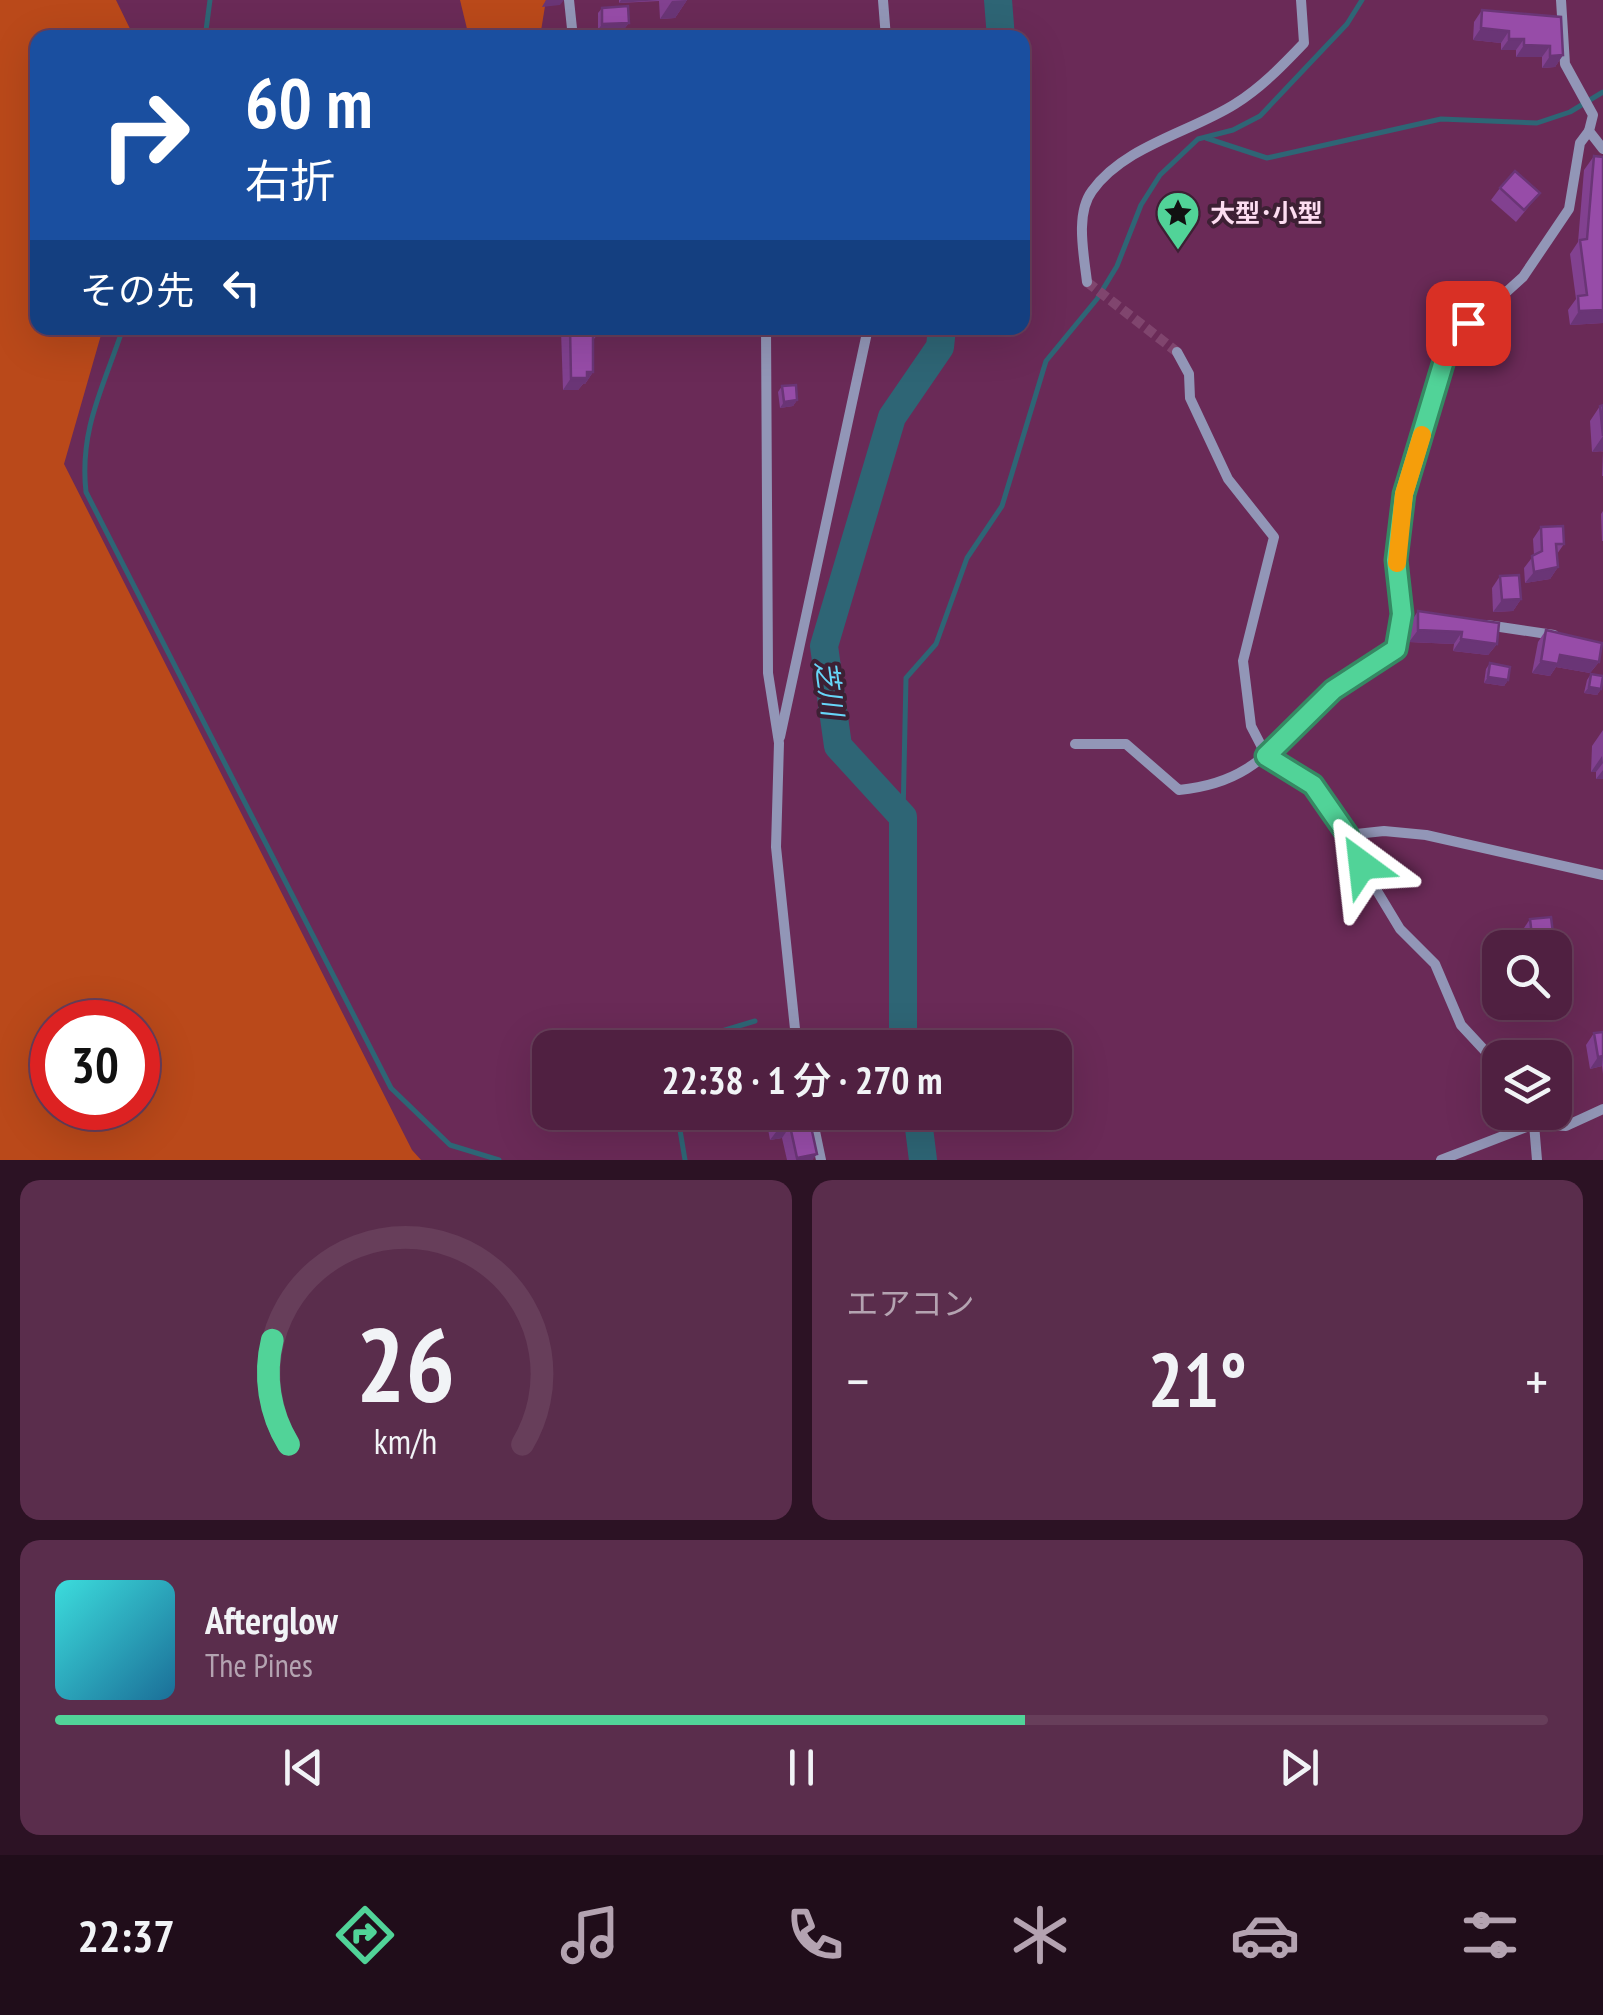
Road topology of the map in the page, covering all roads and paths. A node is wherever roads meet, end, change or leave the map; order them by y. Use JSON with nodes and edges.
{"nodes":[{"id":1,"x":569,"y":0,"type":"edge"},
{"id":2,"x":884,"y":0,"type":"edge"},
{"id":3,"x":1301,"y":0,"type":"edge"},
{"id":4,"x":1561,"y":0,"type":"edge"},
{"id":5,"x":572,"y":30,"type":"edge"},
{"id":6,"x":886,"y":30,"type":"edge"},
{"id":7,"x":1589,"y":130,"type":"junction"},
{"id":8,"x":1603,"y":149,"type":"edge"},
{"id":9,"x":1087,"y":282,"type":"dead end"},
{"id":10,"x":766,"y":335,"type":"edge"},
{"id":11,"x":866,"y":335,"type":"edge"},
{"id":12,"x":1177,"y":352,"type":"tunnel mouth"},
{"id":13,"x":1402,"y":614,"type":"junction"},
{"id":14,"x":1420,"y":616,"type":"edge"},
{"id":15,"x":1473,"y":622,"type":"edge"},
{"id":16,"x":1564,"y":637,"type":"edge"},
{"id":17,"x":779,"y":743,"type":"junction"},
{"id":18,"x":1075,"y":744,"type":"dead end"},
{"id":19,"x":1266,"y":756,"type":"junction"},
{"id":20,"x":1347,"y":834,"type":"junction"},
{"id":21,"x":1603,"y":875,"type":"edge"},
{"id":22,"x":796,"y":1030,"type":"edge"},
{"id":23,"x":1482,"y":1047,"type":"edge"},
{"id":24,"x":1603,"y":1109,"type":"edge"},
{"id":25,"x":1572,"y":1123,"type":"edge"},
{"id":26,"x":815,"y":1130,"type":"edge"},
{"id":27,"x":1518,"y":1130,"type":"edge"},
{"id":28,"x":1534,"y":1130,"type":"edge"},
{"id":29,"x":822,"y":1160,"type":"edge"},
{"id":30,"x":1441,"y":1160,"type":"edge"},
{"id":31,"x":1537,"y":1160,"type":"edge"}],
"edges":[{"from":1,"to":5,"type":"street"},
{"from":2,"to":6,"type":"street"},
{"from":3,"to":9,"type":"street"},
{"from":4,"to":7,"type":"street"},
{"from":7,"to":8,"type":"street"},
{"from":7,"to":13,"type":"street"},
{"from":10,"to":17,"type":"street"},
{"from":11,"to":17,"type":"street"},
{"from":12,"to":19,"type":"street"},
{"from":13,"to":14,"type":"street"},
{"from":13,"to":19,"type":"street"},
{"from":15,"to":16,"type":"street"},
{"from":17,"to":22,"type":"street"},
{"from":18,"to":19,"type":"street"},
{"from":19,"to":20,"type":"street"},
{"from":20,"to":21,"type":"street"},
{"from":20,"to":23,"type":"street"},
{"from":24,"to":25,"type":"street"},
{"from":26,"to":29,"type":"street"},
{"from":27,"to":30,"type":"street"},
{"from":28,"to":31,"type":"street"}]}
